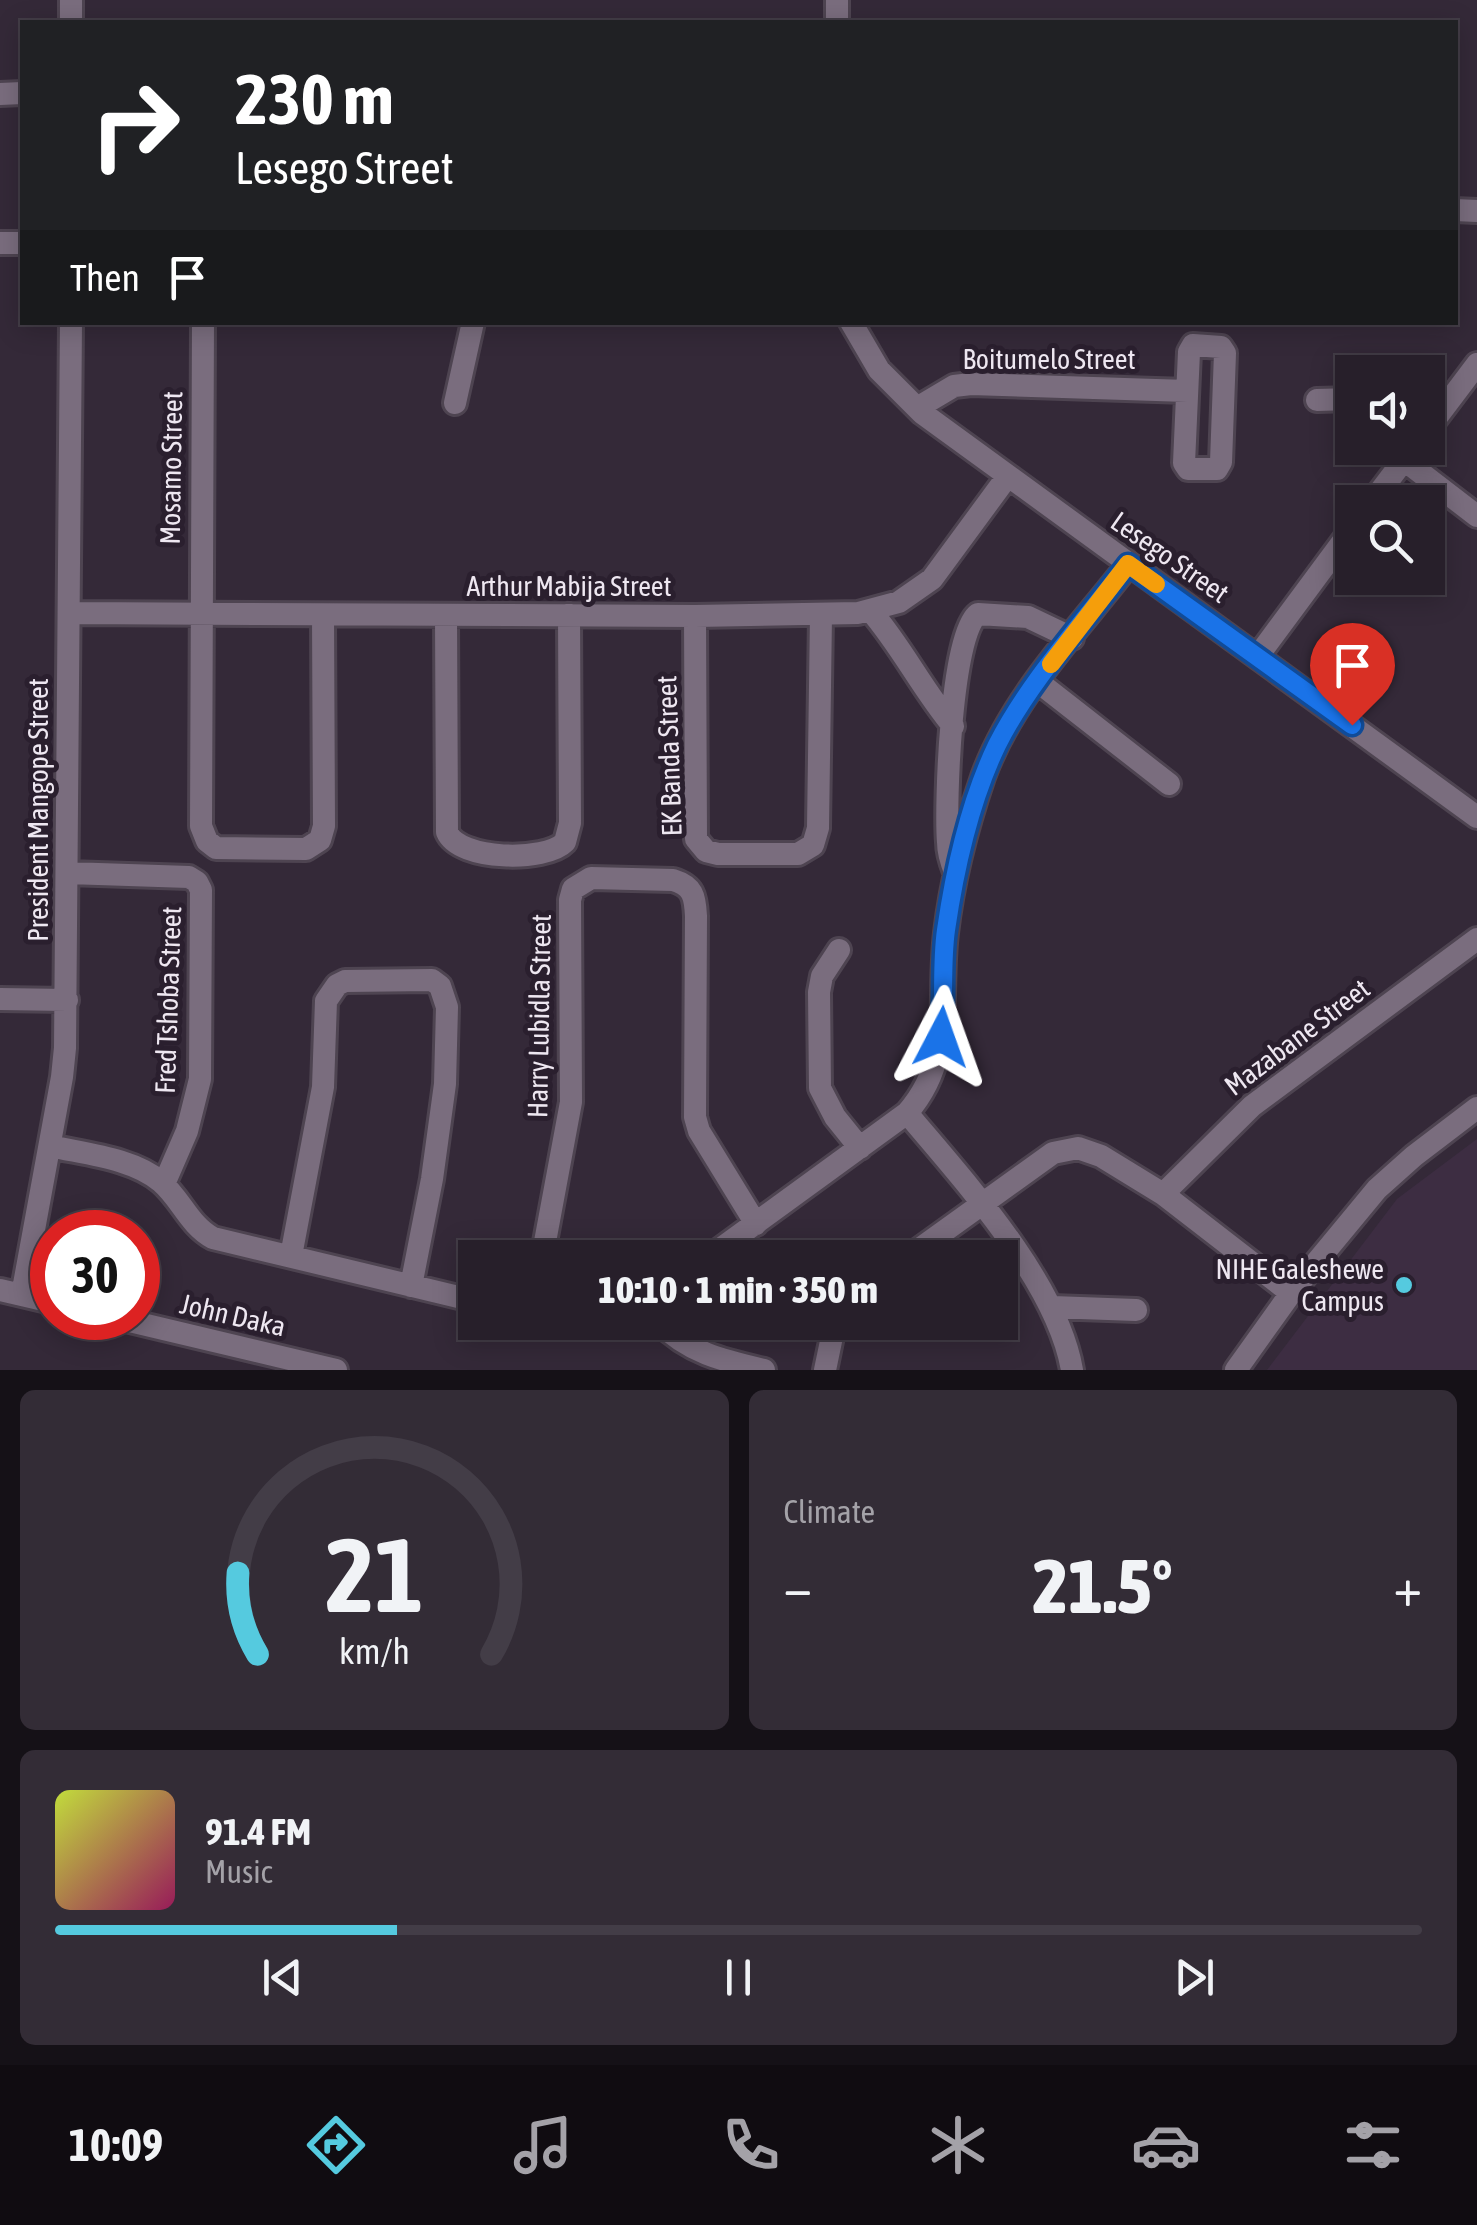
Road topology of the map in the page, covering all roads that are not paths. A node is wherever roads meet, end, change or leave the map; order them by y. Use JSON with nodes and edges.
{"nodes":[{"id":1,"x":70,"y":325,"type":"edge"},
{"id":2,"x":203,"y":325,"type":"edge"},
{"id":3,"x":473,"y":325,"type":"edge"},
{"id":4,"x":854,"y":325,"type":"edge"},
{"id":5,"x":1477,"y":364,"type":"edge"},
{"id":6,"x":1187,"y":391,"type":"junction"},
{"id":7,"x":1335,"y":399,"type":"edge"},
{"id":8,"x":1317,"y":400,"type":"dead end"},
{"id":9,"x":455,"y":403,"type":"dead end"},
{"id":10,"x":1445,"y":406,"type":"edge"},
{"id":11,"x":917,"y":408,"type":"junction"},
{"id":12,"x":1420,"y":465,"type":"edge"},
{"id":13,"x":1007,"y":477,"type":"junction"},
{"id":14,"x":1477,"y":516,"type":"edge"},
{"id":15,"x":1335,"y":552,"type":"edge"},
{"id":16,"x":1128,"y":564,"type":"junction"},
{"id":17,"x":870,"y":610,"type":"junction"},
{"id":18,"x":70,"y":614,"type":"junction"},
{"id":19,"x":200,"y":614,"type":"junction"},
{"id":20,"x":323,"y":615,"type":"junction"},
{"id":21,"x":570,"y":615,"type":"junction"},
{"id":22,"x":821,"y":615,"type":"junction"},
{"id":23,"x":446,"y":616,"type":"junction"},
{"id":24,"x":695,"y":616,"type":"junction"},
{"id":25,"x":1072,"y":638,"type":"junction"},
{"id":26,"x":1258,"y":656,"type":"junction"},
{"id":27,"x":1037,"y":681,"type":"junction"},
{"id":28,"x":953,"y":726,"type":"junction"},
{"id":29,"x":1168,"y":784,"type":"dead end"},
{"id":30,"x":1477,"y":817,"type":"edge"},
{"id":31,"x":68,"y":873,"type":"junction"},
{"id":32,"x":956,"y":875,"type":"junction"},
{"id":33,"x":1477,"y":939,"type":"edge"},
{"id":34,"x":838,"y":950,"type":"dead end"},
{"id":35,"x":0,"y":1000,"type":"edge"},
{"id":36,"x":66,"y":1000,"type":"junction"},
{"id":37,"x":1477,"y":1108,"type":"edge"},
{"id":38,"x":907,"y":1113,"type":"junction"},
{"id":39,"x":50,"y":1146,"type":"junction"},
{"id":40,"x":860,"y":1148,"type":"junction"},
{"id":41,"x":164,"y":1184,"type":"junction"},
{"id":42,"x":1163,"y":1194,"type":"junction"},
{"id":43,"x":982,"y":1203,"type":"junction"},
{"id":44,"x":756,"y":1224,"type":"junction"},
{"id":45,"x":545,"y":1240,"type":"edge"},
{"id":46,"x":733,"y":1240,"type":"edge"},
{"id":47,"x":931,"y":1240,"type":"edge"},
{"id":48,"x":290,"y":1256,"type":"junction"},
{"id":49,"x":411,"y":1286,"type":"junction"},
{"id":50,"x":11,"y":1292,"type":"edge"},
{"id":51,"x":1291,"y":1293,"type":"junction"},
{"id":52,"x":458,"y":1297,"type":"edge"},
{"id":53,"x":1052,"y":1307,"type":"junction"},
{"id":54,"x":1136,"y":1310,"type":"dead end"},
{"id":55,"x":160,"y":1328,"type":"edge"},
{"id":56,"x":679,"y":1340,"type":"edge"},
{"id":57,"x":831,"y":1340,"type":"edge"},
{"id":58,"x":336,"y":1370,"type":"edge"},
{"id":59,"x":764,"y":1370,"type":"edge"},
{"id":60,"x":825,"y":1370,"type":"edge"},
{"id":61,"x":1072,"y":1370,"type":"edge"},
{"id":62,"x":1236,"y":1370,"type":"edge"}],
"edges":[{"from":1,"to":18,"type":"street","name":"President Mangope Street"},
{"from":2,"to":19,"type":"street","name":"Mosamo Street"},
{"from":3,"to":9,"type":"street"},
{"from":4,"to":11,"type":"street","name":"Lesego Street"},
{"from":5,"to":10,"type":"street"},
{"from":6,"to":6,"type":"street"},
{"from":6,"to":11,"type":"street","name":"Boitumelo Street"},
{"from":7,"to":8,"type":"street"},
{"from":11,"to":13,"type":"street","name":"Lesego Street"},
{"from":12,"to":14,"type":"street"},
{"from":13,"to":16,"type":"street","name":"Lesego Street"},
{"from":13,"to":17,"type":"street","name":"Arthur Mabija Street"},
{"from":15,"to":26,"type":"street"},
{"from":16,"to":25,"type":"street"},
{"from":16,"to":26,"type":"street","name":"Lesego Street"},
{"from":17,"to":22,"type":"street","name":"Arthur Mabija Street"},
{"from":17,"to":28,"type":"street"},
{"from":18,"to":19,"type":"street","name":"Arthur Mabija Street"},
{"from":18,"to":31,"type":"street","name":"President Mangope Street"},
{"from":19,"to":20,"type":"street","name":"Arthur Mabija Street"},
{"from":19,"to":20,"type":"street","name":"Mosamo Street"},
{"from":20,"to":23,"type":"street","name":"Arthur Mabija Street"},
{"from":21,"to":23,"type":"street","name":"Arthur Mabija Street"},
{"from":21,"to":23,"type":"street"},
{"from":21,"to":24,"type":"street","name":"Arthur Mabija Street"},
{"from":22,"to":24,"type":"street","name":"Arthur Mabija Street"},
{"from":22,"to":24,"type":"street","name":"EK Banda Street"},
{"from":25,"to":27,"type":"street"},
{"from":25,"to":28,"type":"street"},
{"from":26,"to":30,"type":"street","name":"Lesego Street"},
{"from":27,"to":29,"type":"street"},
{"from":27,"to":32,"type":"street"},
{"from":28,"to":32,"type":"street"},
{"from":31,"to":36,"type":"street","name":"President Mangope Street"},
{"from":31,"to":41,"type":"street","name":"Fred Tshoba Street"},
{"from":32,"to":38,"type":"street"},
{"from":33,"to":42,"type":"street","name":"Mazabane Street"},
{"from":34,"to":40,"type":"street"},
{"from":35,"to":36,"type":"street"},
{"from":36,"to":39,"type":"street","name":"President Mangope Street"},
{"from":37,"to":51,"type":"street"},
{"from":38,"to":40,"type":"street"},
{"from":38,"to":43,"type":"street"},
{"from":39,"to":41,"type":"street"},
{"from":39,"to":50,"type":"street","name":"President Mangope Street"},
{"from":40,"to":44,"type":"street"},
{"from":41,"to":48,"type":"street"},
{"from":42,"to":43,"type":"street"},
{"from":42,"to":51,"type":"street"},
{"from":43,"to":47,"type":"street"},
{"from":43,"to":53,"type":"street"},
{"from":44,"to":45,"type":"street","name":"Harry Lubidla Street"},
{"from":44,"to":46,"type":"street"},
{"from":48,"to":49,"type":"street"},
{"from":48,"to":49,"type":"street"},
{"from":49,"to":52,"type":"street"},
{"from":51,"to":62,"type":"street"},
{"from":53,"to":54,"type":"street"},
{"from":53,"to":61,"type":"street"},
{"from":55,"to":58,"type":"street","name":"John Daka"},
{"from":56,"to":59,"type":"street"},
{"from":57,"to":60,"type":"street"}]}
